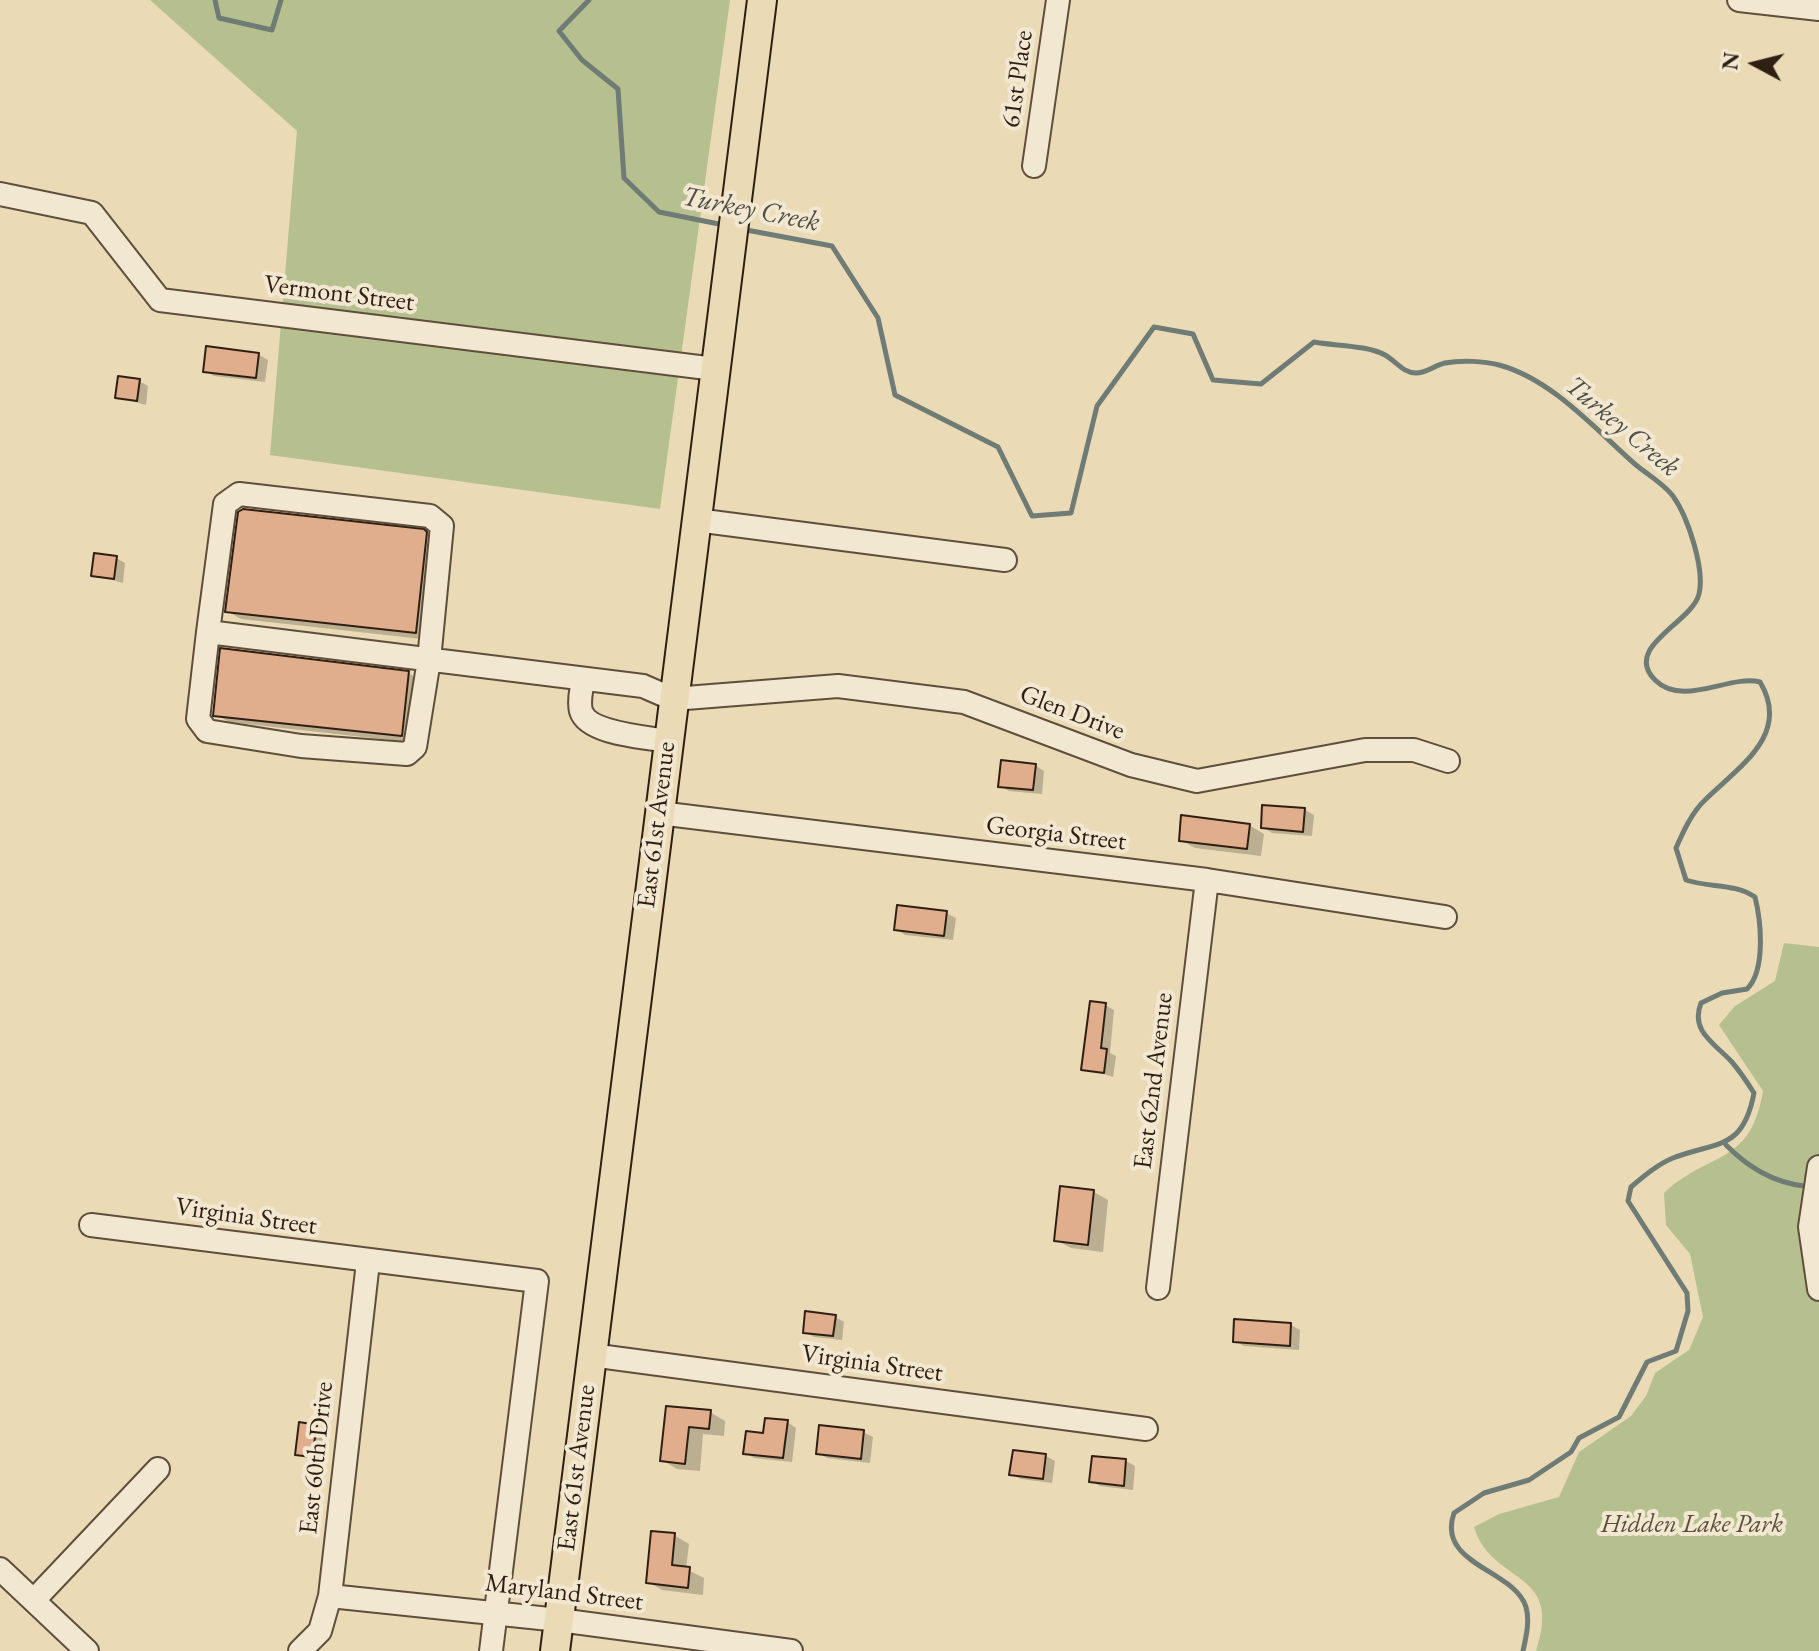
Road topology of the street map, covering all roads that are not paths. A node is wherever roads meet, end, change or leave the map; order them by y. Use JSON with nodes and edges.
{"nodes":[{"id":1,"x":762,"y":0,"type":"edge"},
{"id":2,"x":1058,"y":0,"type":"edge"},
{"id":3,"x":1739,"y":0,"type":"edge"},
{"id":4,"x":1819,"y":9,"type":"edge"},
{"id":5,"x":1034,"y":166,"type":"dead end"},
{"id":6,"x":0,"y":194,"type":"edge"},
{"id":7,"x":715,"y":369,"type":"junction"},
{"id":8,"x":696,"y":520,"type":"junction"},
{"id":9,"x":1005,"y":560,"type":"dead end"},
{"id":10,"x":208,"y":632,"type":"junction"},
{"id":11,"x":429,"y":660,"type":"junction"},
{"id":12,"x":583,"y":679,"type":"junction"},
{"id":13,"x":673,"y":699,"type":"junction"},
{"id":14,"x":668,"y":741,"type":"junction"},
{"id":15,"x":1448,"y":761,"type":"dead end"},
{"id":16,"x":659,"y":813,"type":"junction"},
{"id":17,"x":1207,"y":880,"type":"junction"},
{"id":18,"x":1445,"y":917,"type":"dead end"},
{"id":19,"x":1819,"y":1167,"type":"edge"},
{"id":20,"x":91,"y":1225,"type":"dead end"},
{"id":21,"x":368,"y":1262,"type":"junction"},
{"id":22,"x":1158,"y":1288,"type":"dead end"},
{"id":23,"x":1819,"y":1289,"type":"edge"},
{"id":24,"x":591,"y":1355,"type":"junction"},
{"id":25,"x":1146,"y":1429,"type":"dead end"},
{"id":26,"x":158,"y":1469,"type":"dead end"},
{"id":27,"x":0,"y":1569,"type":"edge"},
{"id":28,"x":330,"y":1596,"type":"junction"},
{"id":29,"x":34,"y":1600,"type":"junction"},
{"id":30,"x":496,"y":1613,"type":"junction"},
{"id":31,"x":559,"y":1620,"type":"junction"},
{"id":32,"x":87,"y":1651,"type":"edge"},
{"id":33,"x":300,"y":1651,"type":"edge"},
{"id":34,"x":491,"y":1651,"type":"edge"},
{"id":35,"x":555,"y":1651,"type":"edge"},
{"id":36,"x":791,"y":1651,"type":"edge"}],
"edges":[{"from":1,"to":7,"type":"main road","name":"East 61st Avenue"},
{"from":2,"to":5,"type":"street","name":"61st Place"},
{"from":3,"to":4,"type":"street"},
{"from":6,"to":7,"type":"street","name":"Vermont Street"},
{"from":7,"to":8,"type":"main road","name":"East 61st Avenue"},
{"from":8,"to":9,"type":"street"},
{"from":8,"to":13,"type":"main road","name":"East 61st Avenue"},
{"from":10,"to":11,"type":"street"},
{"from":10,"to":11,"type":"street"},
{"from":10,"to":11,"type":"street"},
{"from":11,"to":12,"type":"street"},
{"from":12,"to":13,"type":"street"},
{"from":12,"to":14,"type":"street"},
{"from":13,"to":14,"type":"main road","name":"East 61st Avenue"},
{"from":13,"to":15,"type":"street","name":"Glen Drive"},
{"from":14,"to":16,"type":"main road","name":"East 61st Avenue"},
{"from":16,"to":17,"type":"street","name":"Georgia Street"},
{"from":16,"to":24,"type":"main road","name":"East 61st Avenue"},
{"from":17,"to":18,"type":"street","name":"Georgia Street"},
{"from":17,"to":22,"type":"street","name":"East 62nd Avenue"},
{"from":19,"to":23,"type":"street"},
{"from":20,"to":21,"type":"street","name":"Virginia Street"},
{"from":21,"to":28,"type":"street","name":"East 60th Drive"},
{"from":21,"to":30,"type":"street","name":"Virginia Street"},
{"from":24,"to":25,"type":"street","name":"Virginia Street"},
{"from":24,"to":31,"type":"main road","name":"East 61st Avenue"},
{"from":26,"to":29,"type":"street"},
{"from":27,"to":29,"type":"street"},
{"from":28,"to":30,"type":"street","name":"Maryland Street"},
{"from":28,"to":33,"type":"street","name":"East 60th Drive"},
{"from":29,"to":32,"type":"street"},
{"from":30,"to":31,"type":"street","name":"Maryland Street"},
{"from":30,"to":34,"type":"street"},
{"from":31,"to":35,"type":"main road","name":"East 61st Avenue"},
{"from":31,"to":36,"type":"street","name":"Maryland Street"}]}
